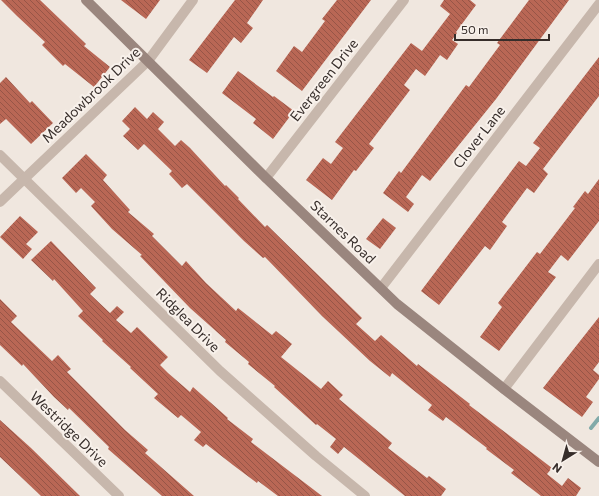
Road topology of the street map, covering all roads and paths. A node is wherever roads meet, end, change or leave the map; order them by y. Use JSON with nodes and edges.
{"nodes":[{"id":1,"x":86,"y":0,"type":"edge"},
{"id":2,"x":194,"y":0,"type":"edge"},
{"id":3,"x":404,"y":0,"type":"edge"},
{"id":4,"x":599,"y":4,"type":"edge"},
{"id":5,"x":148,"y":61,"type":"junction"},
{"id":6,"x":0,"y":154,"type":"edge"},
{"id":7,"x":24,"y":178,"type":"junction"},
{"id":8,"x":266,"y":178,"type":"junction"},
{"id":9,"x":0,"y":202,"type":"edge"},
{"id":10,"x":599,"y":264,"type":"edge"},
{"id":11,"x":381,"y":288,"type":"junction"},
{"id":12,"x":0,"y":381,"type":"edge"},
{"id":13,"x":504,"y":389,"type":"junction"},
{"id":14,"x":599,"y":462,"type":"edge"},
{"id":15,"x":118,"y":496,"type":"edge"},
{"id":16,"x":365,"y":496,"type":"edge"}],
"edges":[{"from":1,"to":5,"type":"main road","name":"Starnes Road"},
{"from":2,"to":5,"type":"street","name":"Meadowbrook Drive"},
{"from":3,"to":8,"type":"street","name":"Evergreen Drive"},
{"from":4,"to":11,"type":"street","name":"Clover Lane"},
{"from":5,"to":7,"type":"street","name":"Meadowbrook Drive"},
{"from":5,"to":8,"type":"main road","name":"Starnes Road"},
{"from":6,"to":7,"type":"street","name":"Ridglea Drive"},
{"from":7,"to":9,"type":"street","name":"Meadowbrook Drive"},
{"from":7,"to":16,"type":"street","name":"Ridglea Drive"},
{"from":8,"to":11,"type":"main road","name":"Starnes Road"},
{"from":10,"to":13,"type":"street"},
{"from":11,"to":13,"type":"main road","name":"Starnes Road"},
{"from":12,"to":15,"type":"street","name":"Westridge Drive"},
{"from":13,"to":14,"type":"main road","name":"Starnes Road"}]}
